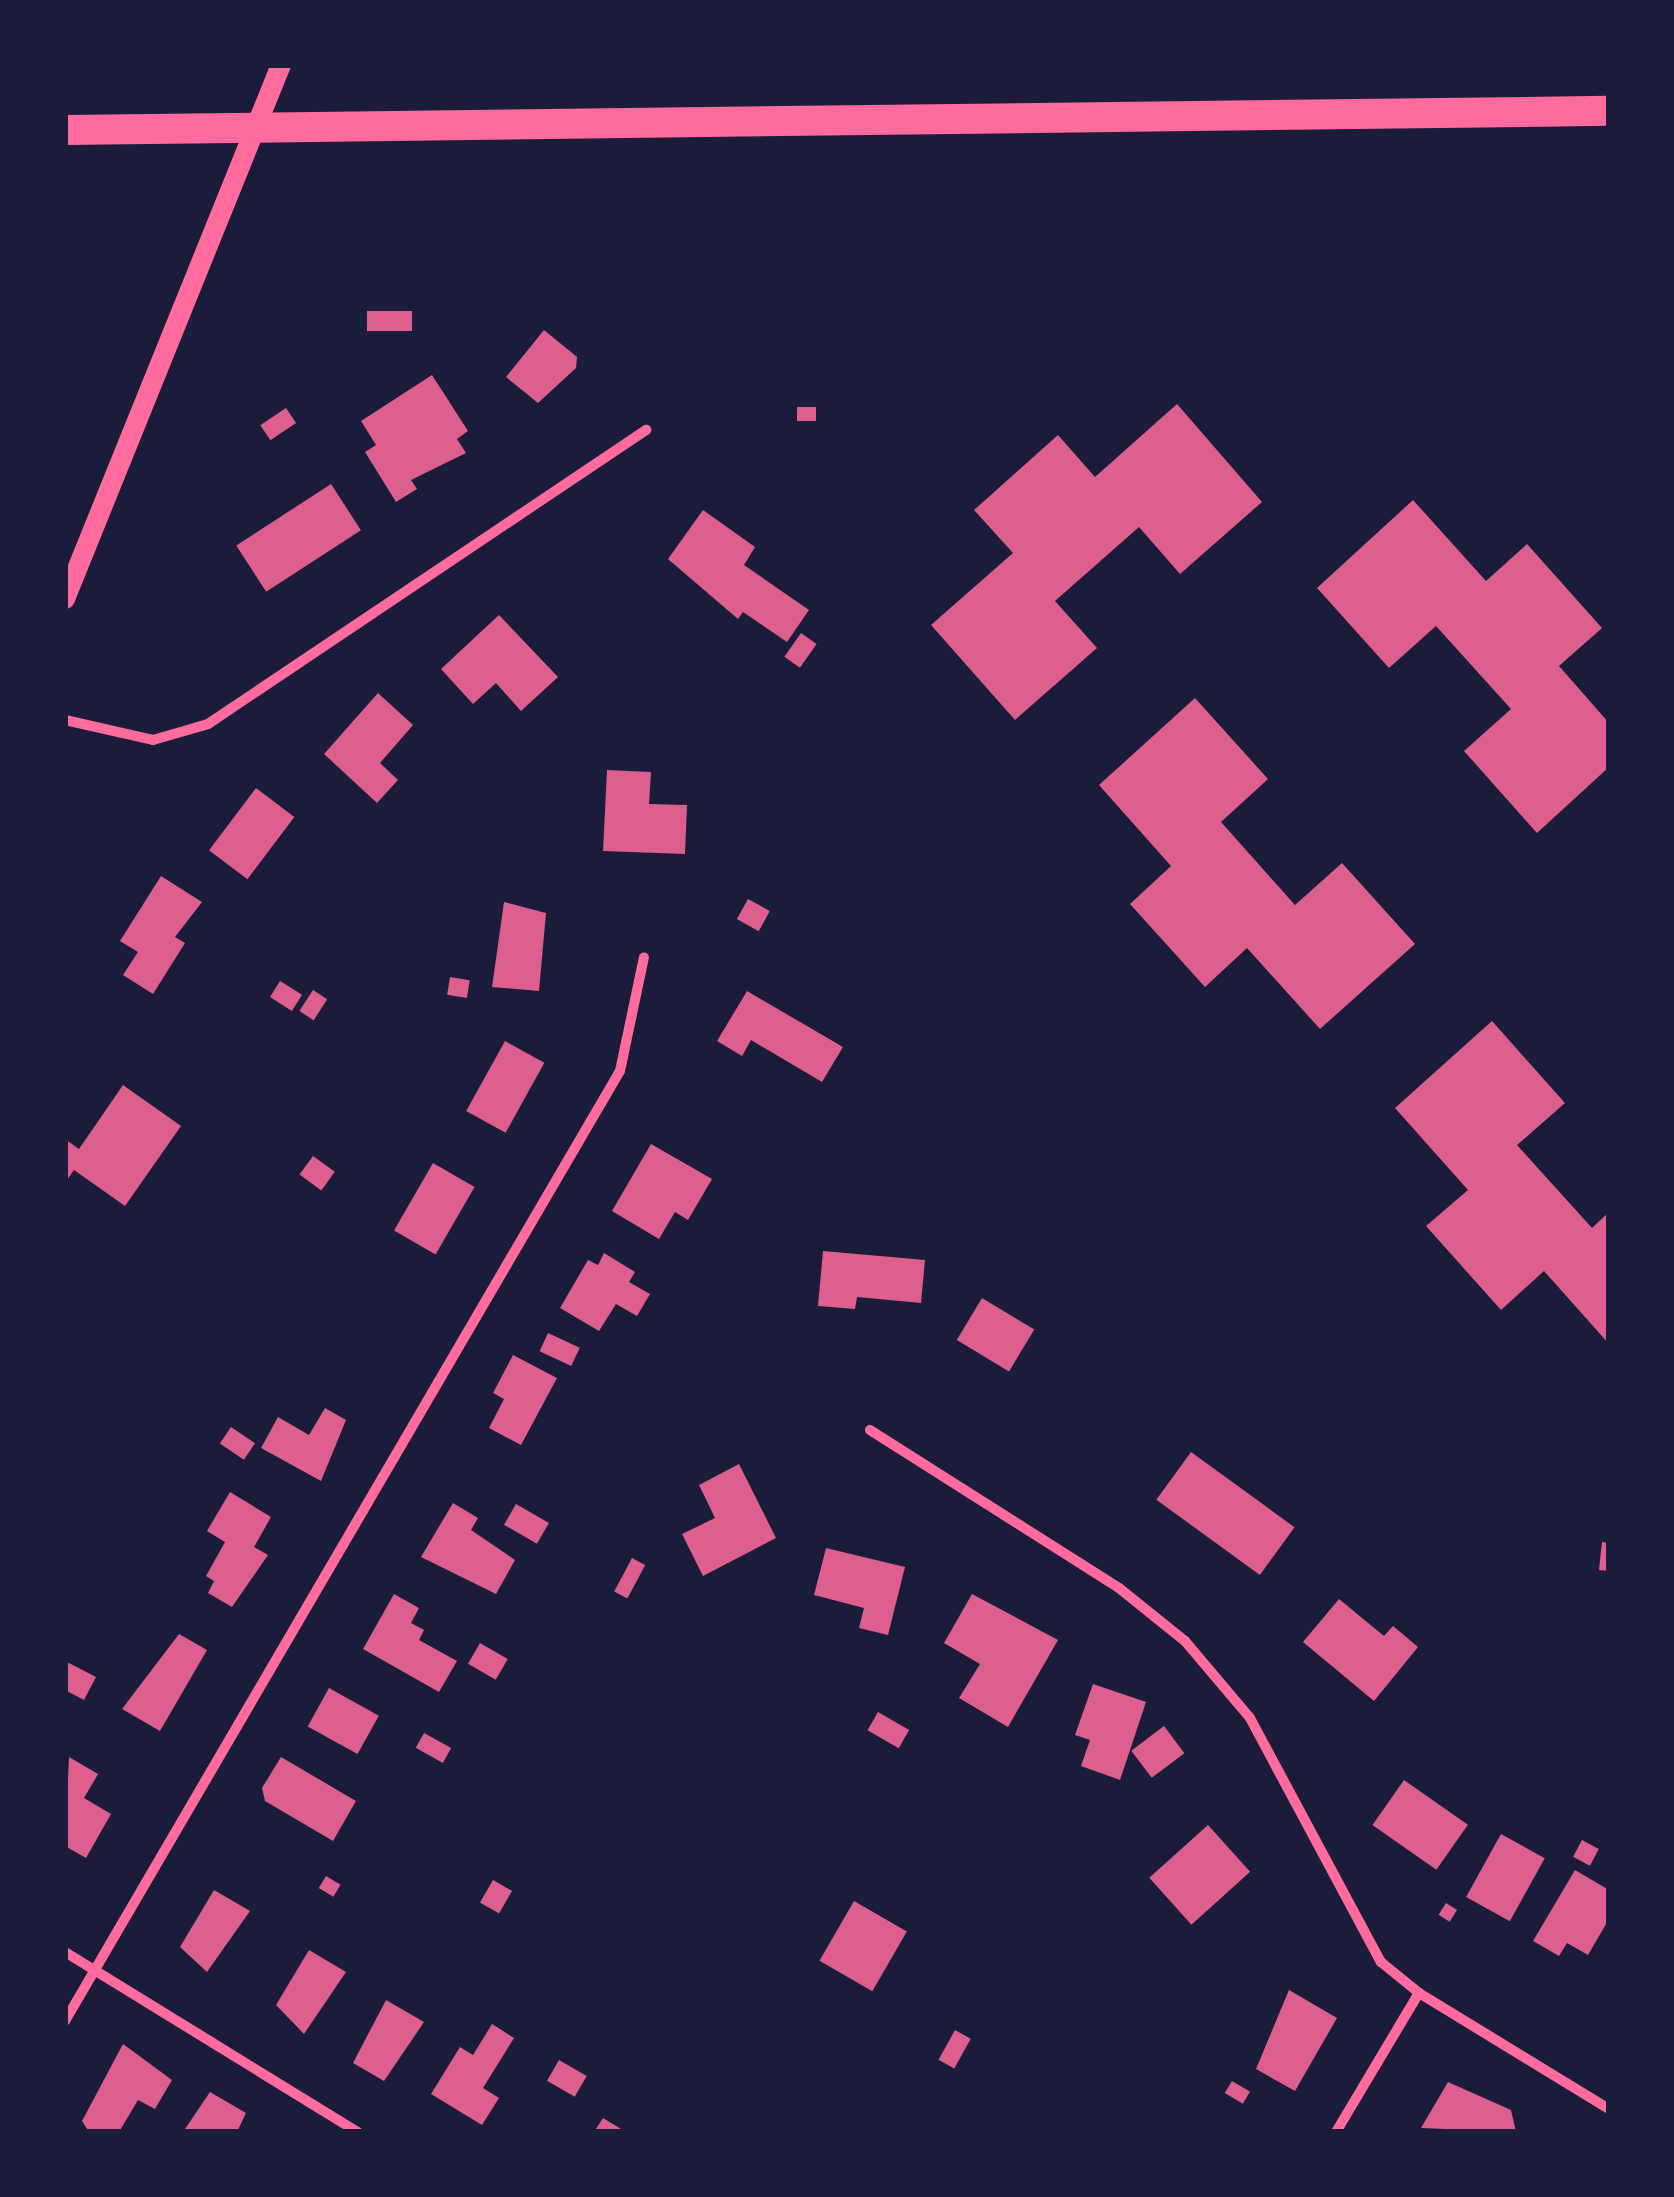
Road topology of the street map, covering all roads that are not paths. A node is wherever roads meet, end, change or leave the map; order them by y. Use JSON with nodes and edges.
{"nodes":[{"id":1,"x":281,"y":65,"type":"edge"},
{"id":2,"x":1609,"y":112,"type":"edge"},
{"id":3,"x":65,"y":130,"type":"edge"},
{"id":4,"x":646,"y":430,"type":"dead end"},
{"id":5,"x":65,"y":599,"type":"edge"},
{"id":6,"x":65,"y":720,"type":"edge"},
{"id":7,"x":644,"y":957,"type":"dead end"},
{"id":8,"x":870,"y":1430,"type":"dead end"},
{"id":9,"x":65,"y":1952,"type":"edge"},
{"id":10,"x":94,"y":1970,"type":"junction"},
{"id":11,"x":1419,"y":1993,"type":"junction"},
{"id":12,"x":65,"y":2021,"type":"edge"},
{"id":13,"x":1609,"y":2109,"type":"edge"},
{"id":14,"x":358,"y":2132,"type":"edge"},
{"id":15,"x":1336,"y":2132,"type":"edge"}],
"edges":[{"from":1,"to":5,"type":"main road"},
{"from":2,"to":3,"type":"highway"},
{"from":4,"to":6,"type":"street"},
{"from":7,"to":10,"type":"street"},
{"from":8,"to":11,"type":"street"},
{"from":9,"to":10,"type":"street"},
{"from":10,"to":12,"type":"street"},
{"from":10,"to":14,"type":"street"},
{"from":11,"to":13,"type":"street"},
{"from":11,"to":15,"type":"street"}]}
